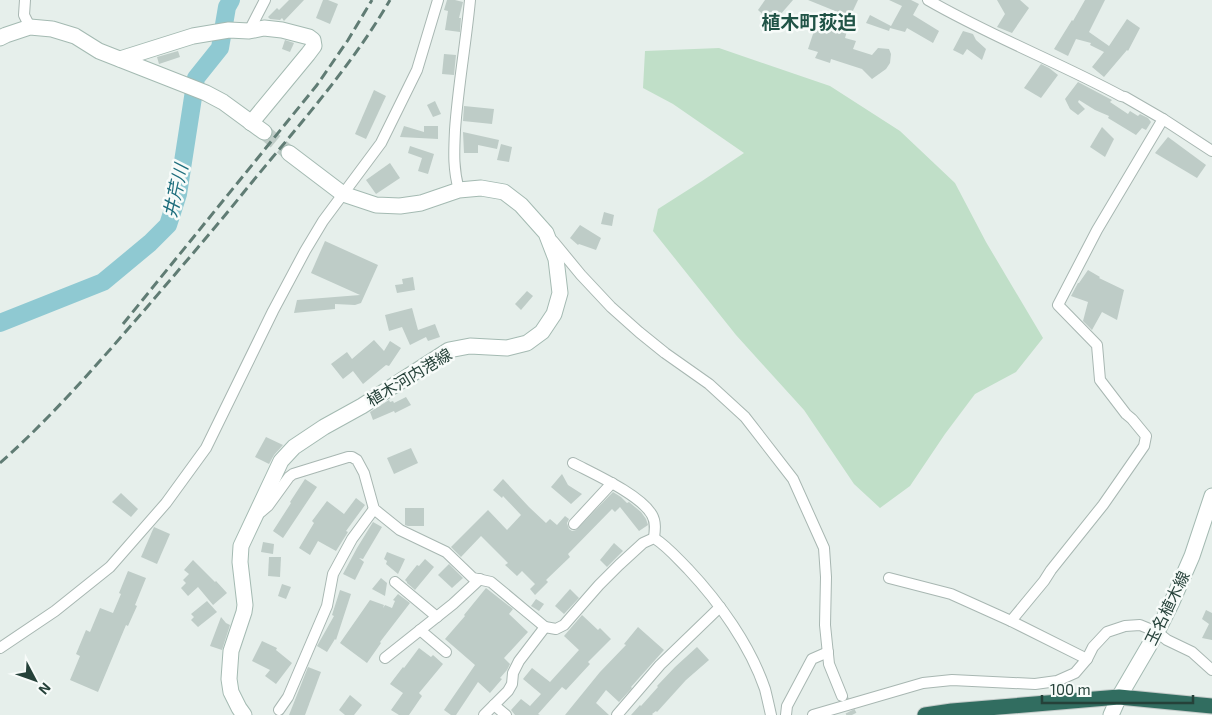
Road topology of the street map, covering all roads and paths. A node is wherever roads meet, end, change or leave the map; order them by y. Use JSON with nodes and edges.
{"nodes":[{"id":1,"x":24,"y":0,"type":"edge"},
{"id":2,"x":265,"y":0,"type":"edge"},
{"id":3,"x":438,"y":0,"type":"edge"},
{"id":4,"x":470,"y":0,"type":"edge"},
{"id":5,"x":928,"y":0,"type":"edge"},
{"id":6,"x":30,"y":27,"type":"junction"},
{"id":7,"x":249,"y":31,"type":"junction"},
{"id":8,"x":0,"y":38,"type":"edge"},
{"id":9,"x":120,"y":59,"type":"junction"},
{"id":10,"x":1163,"y":119,"type":"junction"},
{"id":11,"x":1212,"y":151,"type":"edge"},
{"id":12,"x":289,"y":153,"type":"tunnel mouth"},
{"id":13,"x":459,"y":190,"type":"junction"},
{"id":14,"x":343,"y":194,"type":"junction"},
{"id":15,"x":546,"y":233,"type":"junction"},
{"id":16,"x":573,"y":463,"type":"dead end"},
{"id":17,"x":612,"y":483,"type":"junction"},
{"id":18,"x":1212,"y":496,"type":"edge"},
{"id":19,"x":374,"y":509,"type":"junction"},
{"id":20,"x":253,"y":519,"type":"junction"},
{"id":21,"x":574,"y":524,"type":"dead end"},
{"id":22,"x":654,"y":538,"type":"junction"},
{"id":23,"x":889,"y":578,"type":"dead end"},
{"id":24,"x":480,"y":579,"type":"junction"},
{"id":25,"x":395,"y":582,"type":"dead end"},
{"id":26,"x":720,"y":607,"type":"junction"},
{"id":27,"x":437,"y":617,"type":"junction"},
{"id":28,"x":1011,"y":621,"type":"junction"},
{"id":29,"x":545,"y":627,"type":"junction"},
{"id":30,"x":420,"y":630,"type":"junction"},
{"id":31,"x":1157,"y":632,"type":"junction"},
{"id":32,"x":0,"y":648,"type":"edge"},
{"id":33,"x":446,"y":652,"type":"dead end"},
{"id":34,"x":828,"y":652,"type":"junction"},
{"id":35,"x":385,"y":658,"type":"dead end"},
{"id":36,"x":1087,"y":659,"type":"junction"},
{"id":37,"x":1212,"y":670,"type":"edge"},
{"id":38,"x":842,"y":696,"type":"tunnel mouth"},
{"id":39,"x":1120,"y":697,"type":"junction"},
{"id":40,"x":494,"y":706,"type":"junction"},
{"id":41,"x":1212,"y":706,"type":"edge"},
{"id":42,"x":279,"y":710,"type":"dead end"},
{"id":43,"x":244,"y":715,"type":"edge"},
{"id":44,"x":484,"y":715,"type":"edge"},
{"id":45,"x":506,"y":715,"type":"edge"},
{"id":46,"x":617,"y":715,"type":"edge"},
{"id":47,"x":771,"y":715,"type":"edge"},
{"id":48,"x":786,"y":715,"type":"edge"},
{"id":49,"x":813,"y":715,"type":"edge"},
{"id":50,"x":925,"y":715,"type":"edge"},
{"id":51,"x":1111,"y":715,"type":"edge"}],
"edges":[{"from":1,"to":6,"type":"street"},
{"from":2,"to":7,"type":"street"},
{"from":3,"to":14,"type":"street"},
{"from":4,"to":13,"type":"street"},
{"from":5,"to":10,"type":"street"},
{"from":6,"to":8,"type":"main road"},
{"from":6,"to":9,"type":"main road"},
{"from":7,"to":9,"type":"main road"},
{"from":7,"to":9,"type":"main road"},
{"from":10,"to":11,"type":"street"},
{"from":10,"to":28,"type":"street"},
{"from":12,"to":14,"type":"main road","name":"植木河内港線"},
{"from":13,"to":14,"type":"main road","name":"植木河内港線"},
{"from":13,"to":15,"type":"main road","name":"植木河内港線"},
{"from":14,"to":32,"type":"street"},
{"from":15,"to":20,"type":"main road","name":"植木河内港線"},
{"from":15,"to":34,"type":"street"},
{"from":16,"to":17,"type":"street"},
{"from":17,"to":21,"type":"street"},
{"from":17,"to":22,"type":"street"},
{"from":18,"to":31,"type":"main road","name":"玉名植木線"},
{"from":19,"to":20,"type":"street"},
{"from":19,"to":24,"type":"street"},
{"from":19,"to":42,"type":"street"},
{"from":20,"to":43,"type":"main road","name":"植木河内港線"},
{"from":22,"to":26,"type":"street"},
{"from":22,"to":29,"type":"street"},
{"from":23,"to":28,"type":"street"},
{"from":24,"to":27,"type":"street"},
{"from":24,"to":29,"type":"street"},
{"from":25,"to":27,"type":"street"},
{"from":26,"to":46,"type":"street"},
{"from":26,"to":47,"type":"street"},
{"from":27,"to":30,"type":"street"},
{"from":28,"to":36,"type":"street"},
{"from":29,"to":40,"type":"street"},
{"from":30,"to":33,"type":"street"},
{"from":30,"to":35,"type":"street"},
{"from":31,"to":36,"type":"street"},
{"from":31,"to":37,"type":"street"},
{"from":31,"to":39,"type":"main road","name":"玉名植木線"},
{"from":34,"to":38,"type":"street"},
{"from":34,"to":48,"type":"street"},
{"from":36,"to":49,"type":"street"},
{"from":39,"to":41,"type":"highway"},
{"from":39,"to":50,"type":"highway"},
{"from":39,"to":51,"type":"main road","name":"玉名植木線"},
{"from":40,"to":44,"type":"street"},
{"from":40,"to":45,"type":"street"}]}
